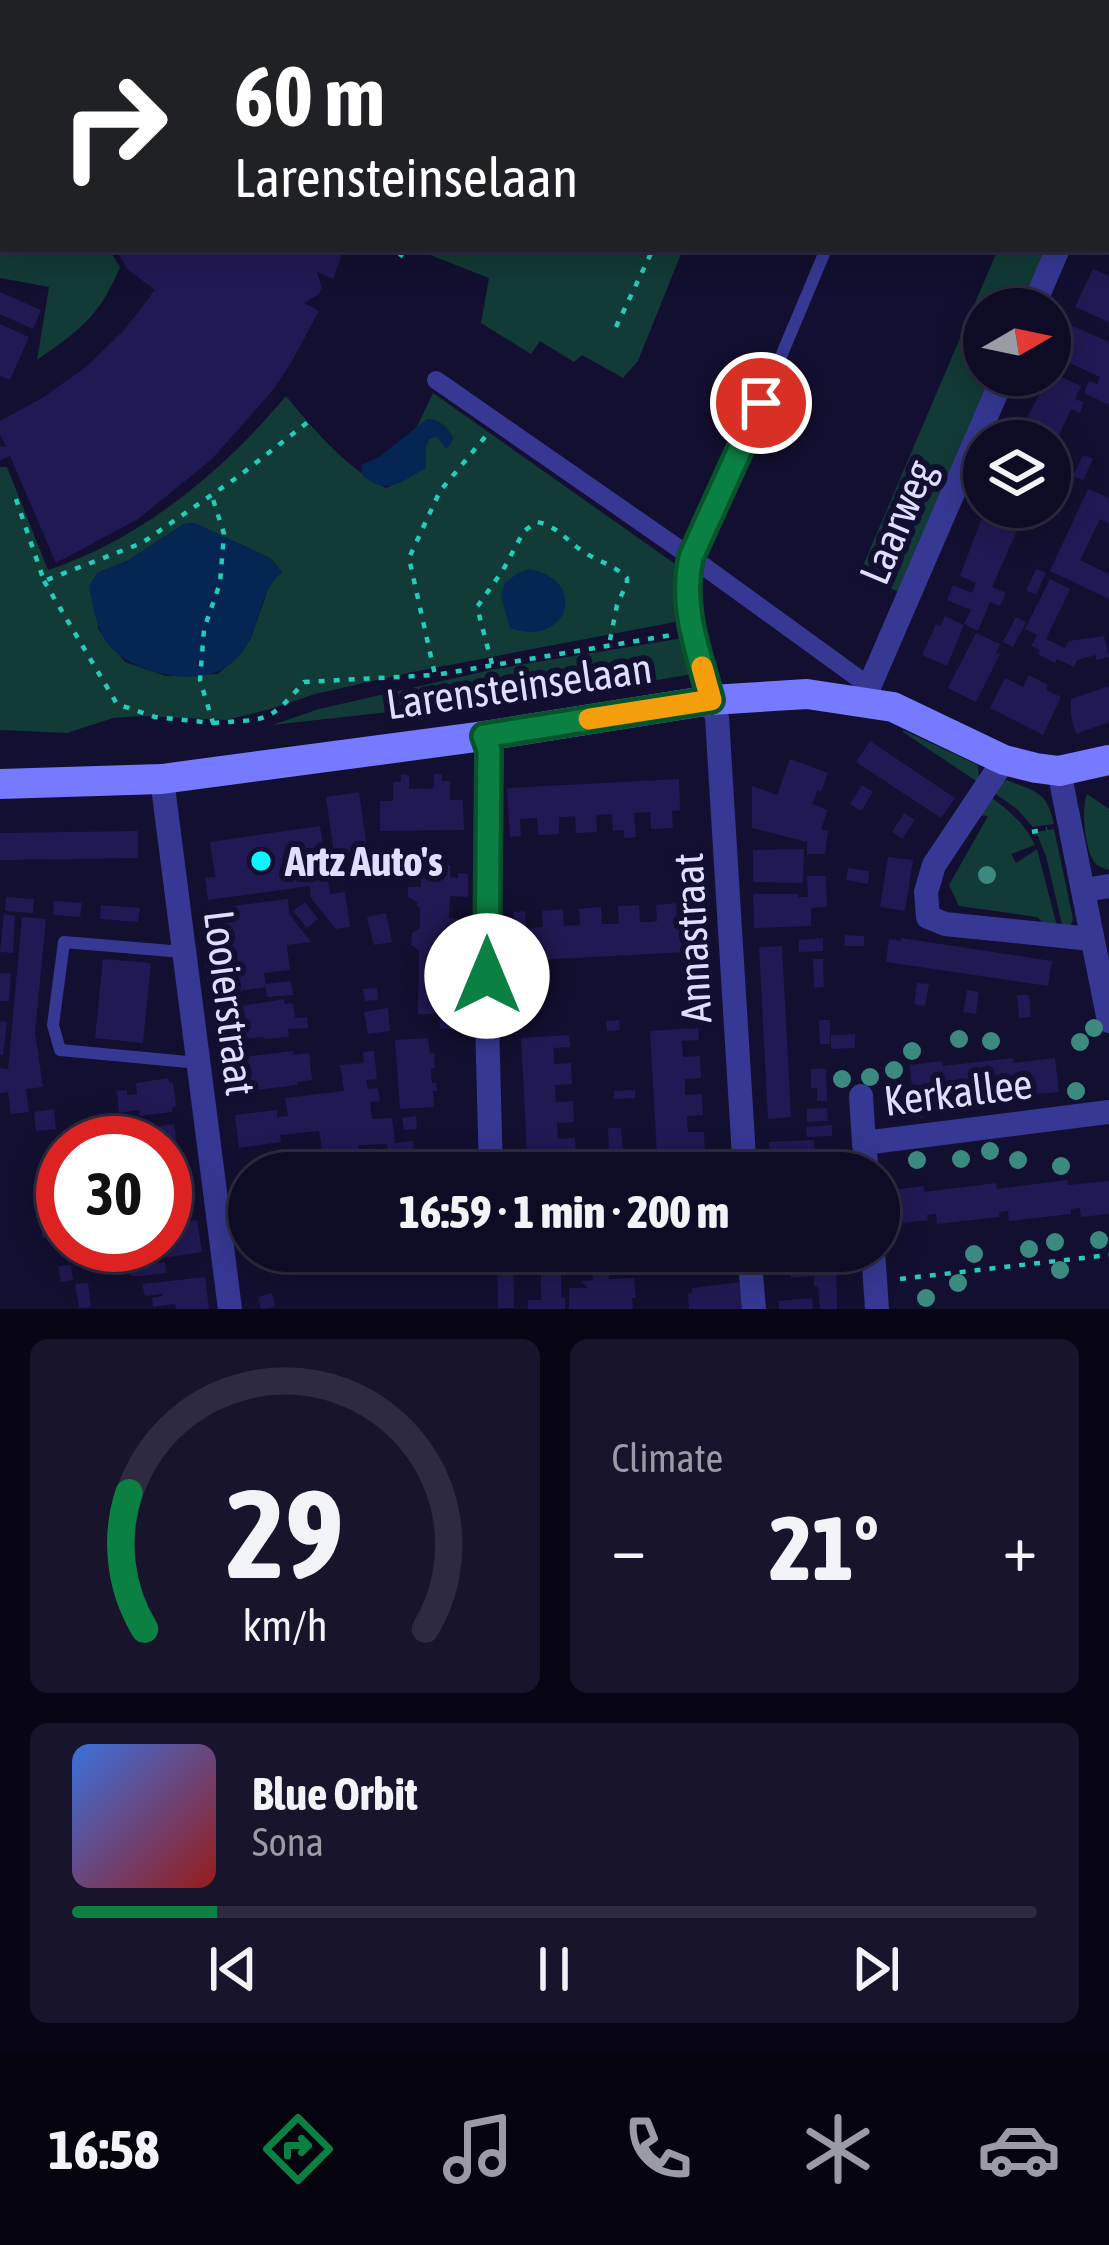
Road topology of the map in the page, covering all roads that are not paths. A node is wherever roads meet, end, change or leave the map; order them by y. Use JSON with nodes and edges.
{"nodes":[{"id":1,"x":825,"y":252,"type":"edge"},
{"id":2,"x":1057,"y":252,"type":"edge"},
{"id":3,"x":1041,"y":288,"type":"edge"},
{"id":4,"x":436,"y":380,"type":"dead end"},
{"id":5,"x":995,"y":396,"type":"edge"},
{"id":6,"x":691,"y":557,"type":"junction"},
{"id":7,"x":866,"y":693,"type":"junction"},
{"id":8,"x":711,"y":700,"type":"junction"},
{"id":9,"x":484,"y":736,"type":"junction"},
{"id":10,"x":1004,"y":760,"type":"junction"},
{"id":11,"x":1109,"y":760,"type":"edge"},
{"id":12,"x":1059,"y":771,"type":"junction"},
{"id":13,"x":162,"y":779,"type":"junction"},
{"id":14,"x":0,"y":784,"type":"edge"},
{"id":15,"x":1097,"y":888,"type":"edge"},
{"id":16,"x":1091,"y":939,"type":"junction"},
{"id":17,"x":184,"y":952,"type":"junction"},
{"id":18,"x":1109,"y":1021,"type":"edge"},
{"id":19,"x":199,"y":1063,"type":"junction"},
{"id":20,"x":862,"y":1096,"type":"dead end"},
{"id":21,"x":1109,"y":1112,"type":"edge"},
{"id":22,"x":864,"y":1144,"type":"junction"},
{"id":23,"x":490,"y":1152,"type":"edge"},
{"id":24,"x":744,"y":1152,"type":"edge"},
{"id":25,"x":865,"y":1152,"type":"edge"},
{"id":26,"x":751,"y":1272,"type":"edge"},
{"id":27,"x":874,"y":1272,"type":"edge"},
{"id":28,"x":230,"y":1309,"type":"edge"},
{"id":29,"x":754,"y":1309,"type":"edge"},
{"id":30,"x":877,"y":1309,"type":"edge"}],
"edges":[{"from":1,"to":6,"type":"lane"},
{"from":2,"to":3,"type":"street"},
{"from":4,"to":6,"type":"street"},
{"from":5,"to":7,"type":"street","name":"Laarweg"},
{"from":6,"to":7,"type":"street"},
{"from":6,"to":8,"type":"lane"},
{"from":7,"to":8,"type":"main road","name":"Larensteinselaan"},
{"from":7,"to":10,"type":"main road","name":"Larensteinselaan"},
{"from":8,"to":9,"type":"main road","name":"Larensteinselaan"},
{"from":8,"to":24,"type":"street","name":"Annastraat"},
{"from":9,"to":13,"type":"main road","name":"Larensteinselaan"},
{"from":9,"to":23,"type":"street"},
{"from":10,"to":12,"type":"main road","name":"Larensteinselaan"},
{"from":10,"to":16,"type":"street"},
{"from":11,"to":12,"type":"main road","name":"Larensteinselaan"},
{"from":12,"to":15,"type":"street"},
{"from":13,"to":14,"type":"main road","name":"Larensteinselaan"},
{"from":13,"to":17,"type":"street","name":"Looierstraat"},
{"from":15,"to":16,"type":"street"},
{"from":16,"to":18,"type":"street"},
{"from":17,"to":19,"type":"street","name":"Looierstraat"},
{"from":17,"to":19,"type":"lane"},
{"from":19,"to":28,"type":"street","name":"Looierstraat"},
{"from":20,"to":22,"type":"street","name":"Kerkallee"},
{"from":21,"to":22,"type":"street","name":"Kerkallee"},
{"from":22,"to":25,"type":"street"},
{"from":26,"to":29,"type":"street"},
{"from":27,"to":30,"type":"street"}]}
